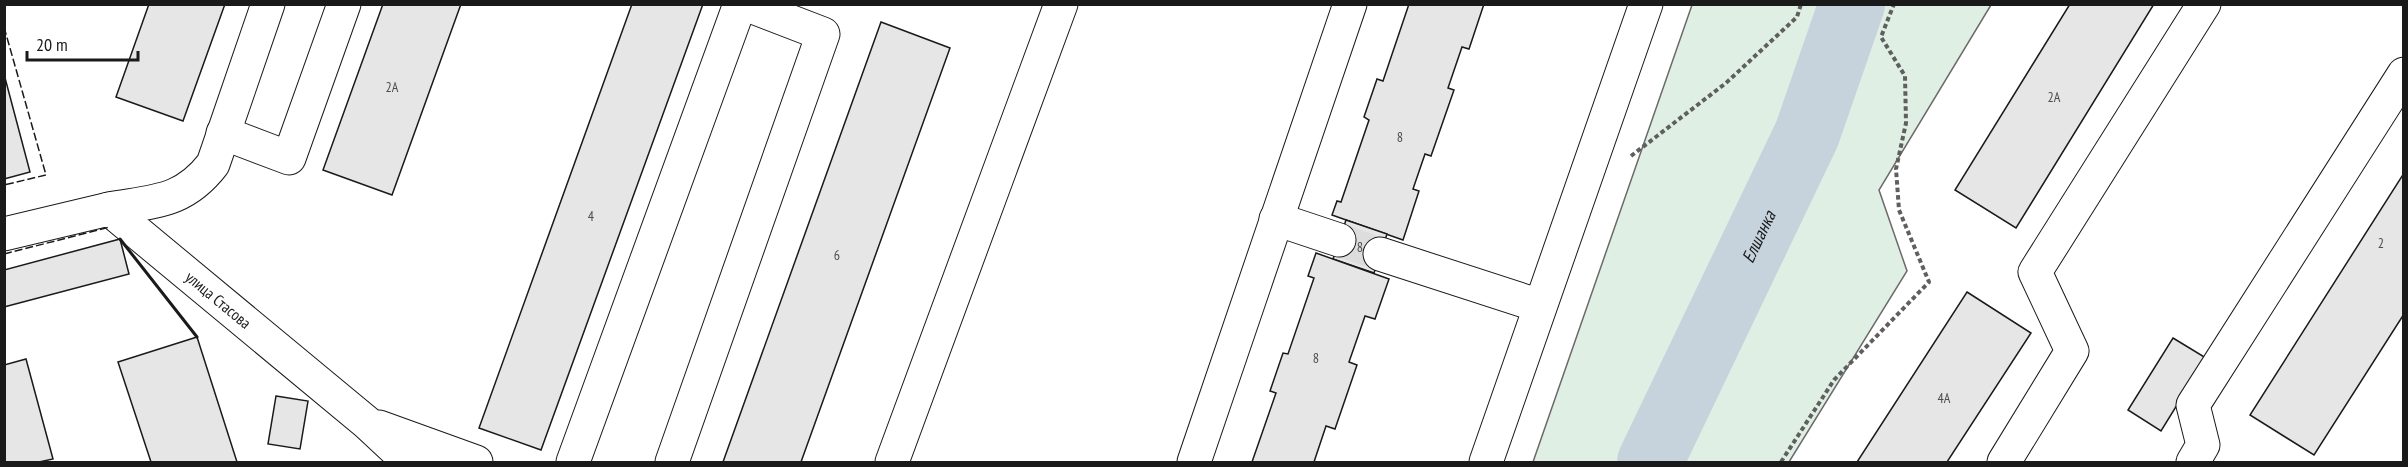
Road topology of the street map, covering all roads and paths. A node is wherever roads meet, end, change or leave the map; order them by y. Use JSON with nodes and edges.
{"nodes":[{"id":1,"x":267,"y":4,"type":"edge"},
{"id":2,"x":344,"y":4,"type":"edge"},
{"id":3,"x":743,"y":4,"type":"edge"},
{"id":4,"x":1061,"y":4,"type":"edge"},
{"id":5,"x":1350,"y":4,"type":"edge"},
{"id":6,"x":1646,"y":4,"type":"edge"},
{"id":7,"x":1801,"y":4,"type":"edge"},
{"id":8,"x":1894,"y":4,"type":"edge"},
{"id":9,"x":2204,"y":4,"type":"edge"},
{"id":10,"x":2403,"y":74,"type":"edge"},
{"id":11,"x":223,"y":133,"type":"junction"},
{"id":12,"x":1630,"y":157,"type":"dead end"},
{"id":13,"x":109,"y":209,"type":"junction"},
{"id":14,"x":1276,"y":219,"type":"junction"},
{"id":15,"x":4,"y":234,"type":"edge"},
{"id":16,"x":1339,"y":240,"type":"tunnel mouth"},
{"id":17,"x":1380,"y":254,"type":"tunnel mouth"},
{"id":18,"x":1540,"y":306,"type":"junction"},
{"id":19,"x":366,"y":422,"type":"junction"},
{"id":20,"x":409,"y":462,"type":"edge"},
{"id":21,"x":476,"y":462,"type":"edge"},
{"id":22,"x":573,"y":462,"type":"edge"},
{"id":23,"x":672,"y":462,"type":"edge"},
{"id":24,"x":892,"y":462,"type":"edge"},
{"id":25,"x":1194,"y":462,"type":"edge"},
{"id":26,"x":1486,"y":462,"type":"edge"},
{"id":27,"x":1781,"y":462,"type":"edge"},
{"id":28,"x":2004,"y":462,"type":"edge"},
{"id":29,"x":2193,"y":462,"type":"edge"}],
"edges":[{"from":1,"to":11,"type":"street"},
{"from":2,"to":11,"type":"street"},
{"from":3,"to":22,"type":"street"},
{"from":3,"to":23,"type":"street"},
{"from":4,"to":24,"type":"street"},
{"from":5,"to":14,"type":"street"},
{"from":6,"to":18,"type":"street"},
{"from":7,"to":12,"type":"path"},
{"from":8,"to":27,"type":"path"},
{"from":9,"to":28,"type":"street"},
{"from":10,"to":29,"type":"street"},
{"from":11,"to":13,"type":"street"},
{"from":13,"to":15,"type":"street"},
{"from":13,"to":19,"type":"street","name":"улица Стасова"},
{"from":14,"to":16,"type":"street"},
{"from":14,"to":25,"type":"street"},
{"from":17,"to":18,"type":"street"},
{"from":18,"to":26,"type":"street"},
{"from":19,"to":20,"type":"street","name":"улица Стасова"},
{"from":19,"to":21,"type":"street"}]}
